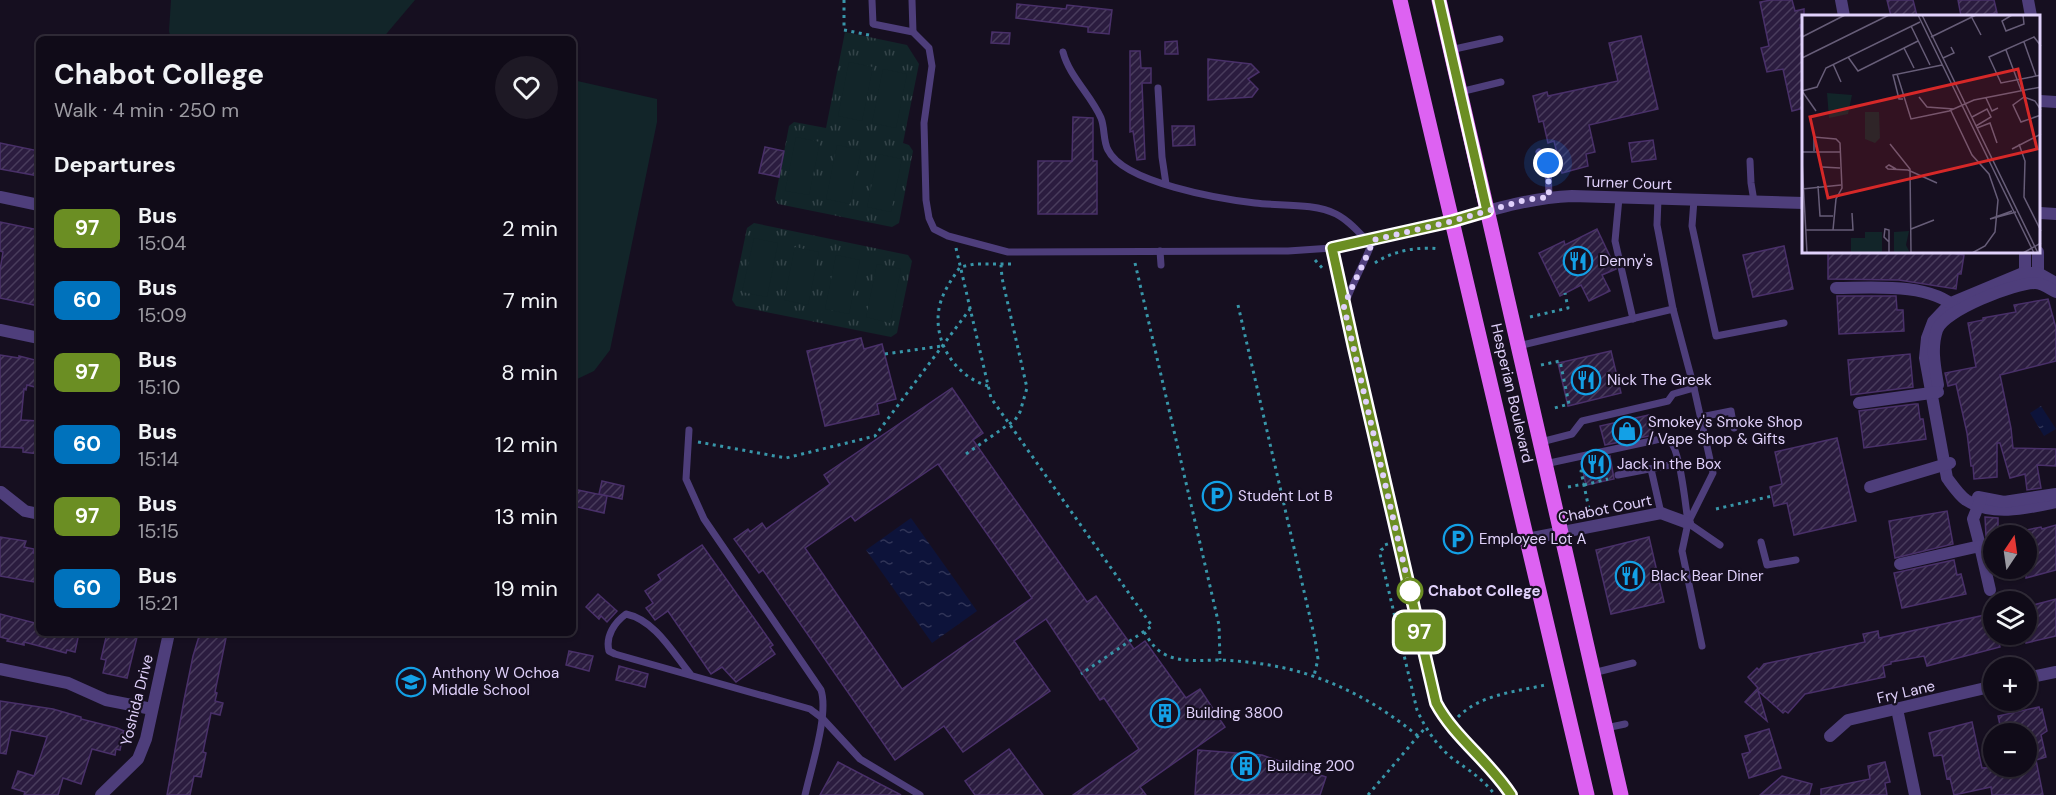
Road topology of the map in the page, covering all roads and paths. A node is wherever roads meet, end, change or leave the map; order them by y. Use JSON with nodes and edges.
{"nodes":[{"id":1,"x":844,"y":0,"type":"edge"},
{"id":2,"x":873,"y":0,"type":"edge"},
{"id":3,"x":912,"y":0,"type":"edge"},
{"id":4,"x":1400,"y":0,"type":"edge"},
{"id":5,"x":1439,"y":0,"type":"edge"},
{"id":6,"x":1841,"y":0,"type":"edge"},
{"id":7,"x":2028,"y":0,"type":"edge"},
{"id":8,"x":1844,"y":15,"type":"edge"},
{"id":9,"x":2031,"y":15,"type":"edge"},
{"id":10,"x":913,"y":32,"type":"junction"},
{"id":11,"x":877,"y":36,"type":"dead end"},
{"id":12,"x":1500,"y":39,"type":"dead end"},
{"id":13,"x":1450,"y":50,"type":"junction"},
{"id":14,"x":1063,"y":52,"type":"dead end"},
{"id":15,"x":1502,"y":82,"type":"dead end"},
{"id":16,"x":1158,"y":88,"type":"dead end"},
{"id":17,"x":1460,"y":92,"type":"junction"},
{"id":18,"x":1539,"y":152,"type":"dead end"},
{"id":19,"x":1750,"y":160,"type":"dead end"},
{"id":20,"x":1166,"y":184,"type":"junction"},
{"id":21,"x":0,"y":197,"type":"edge"},
{"id":22,"x":1549,"y":197,"type":"junction"},
{"id":23,"x":1619,"y":198,"type":"junction"},
{"id":24,"x":1658,"y":199,"type":"junction"},
{"id":25,"x":1694,"y":200,"type":"junction"},
{"id":26,"x":1754,"y":201,"type":"junction"},
{"id":27,"x":1802,"y":203,"type":"edge"},
{"id":28,"x":36,"y":204,"type":"edge"},
{"id":29,"x":1487,"y":211,"type":"junction"},
{"id":30,"x":2041,"y":213,"type":"edge"},
{"id":31,"x":2056,"y":214,"type":"edge"},
{"id":32,"x":1453,"y":221,"type":"junction"},
{"id":33,"x":1370,"y":240,"type":"junction"},
{"id":34,"x":956,"y":245,"type":"dead end"},
{"id":35,"x":1332,"y":248,"type":"junction"},
{"id":36,"x":1438,"y":249,"type":"dead end"},
{"id":37,"x":1160,"y":251,"type":"junction"},
{"id":38,"x":2025,"y":254,"type":"edge"},
{"id":39,"x":2038,"y":254,"type":"edge"},
{"id":40,"x":1310,"y":259,"type":"dead end"},
{"id":41,"x":1127,"y":261,"type":"dead end"},
{"id":42,"x":1134,"y":261,"type":"junction"},
{"id":43,"x":1161,"y":263,"type":"joint"},
{"id":44,"x":1014,"y":264,"type":"dead end"},
{"id":45,"x":1001,"y":265,"type":"junction"},
{"id":46,"x":1336,"y":265,"type":"junction"},
{"id":47,"x":960,"y":267,"type":"junction"},
{"id":48,"x":1361,"y":268,"type":"junction"},
{"id":49,"x":2023,"y":273,"type":"junction"},
{"id":50,"x":1986,"y":274,"type":"dead end"},
{"id":51,"x":2038,"y":278,"type":"junction"},
{"id":52,"x":2056,"y":283,"type":"edge"},
{"id":53,"x":1836,"y":288,"type":"dead end"},
{"id":54,"x":1989,"y":292,"type":"junction"},
{"id":55,"x":2056,"y":292,"type":"edge"},
{"id":56,"x":1565,"y":293,"type":"dead end"},
{"id":57,"x":1238,"y":305,"type":"dead end"},
{"id":58,"x":1344,"y":307,"type":"junction"},
{"id":59,"x":1955,"y":307,"type":"junction"},
{"id":60,"x":970,"y":309,"type":"junction"},
{"id":61,"x":1673,"y":309,"type":"junction"},
{"id":62,"x":1530,"y":317,"type":"dead end"},
{"id":63,"x":1633,"y":319,"type":"junction"},
{"id":64,"x":1784,"y":323,"type":"dead end"},
{"id":65,"x":0,"y":330,"type":"edge"},
{"id":66,"x":36,"y":337,"type":"edge"},
{"id":67,"x":942,"y":346,"type":"junction"},
{"id":68,"x":1518,"y":346,"type":"junction"},
{"id":69,"x":885,"y":354,"type":"dead end"},
{"id":70,"x":1541,"y":365,"type":"dead end"},
{"id":71,"x":988,"y":386,"type":"junction"},
{"id":72,"x":1694,"y":388,"type":"junction"},
{"id":73,"x":1935,"y":393,"type":"junction"},
{"id":74,"x":1859,"y":403,"type":"dead end"},
{"id":75,"x":1551,"y":409,"type":"dead end"},
{"id":76,"x":1701,"y":417,"type":"junction"},
{"id":77,"x":1009,"y":424,"type":"junction"},
{"id":78,"x":1734,"y":428,"type":"dead end"},
{"id":79,"x":689,"y":430,"type":"dead end"},
{"id":80,"x":690,"y":440,"type":"junction"},
{"id":81,"x":1540,"y":442,"type":"junction"},
{"id":82,"x":966,"y":454,"type":"dead end"},
{"id":83,"x":1545,"y":464,"type":"junction"},
{"id":84,"x":1948,"y":464,"type":"junction"},
{"id":85,"x":1670,"y":465,"type":"dead end"},
{"id":86,"x":1652,"y":469,"type":"junction"},
{"id":87,"x":1583,"y":471,"type":"dead end"},
{"id":88,"x":1618,"y":475,"type":"joint"},
{"id":89,"x":1584,"y":485,"type":"junction"},
{"id":90,"x":1569,"y":487,"type":"dead end"},
{"id":91,"x":1870,"y":487,"type":"dead end"},
{"id":92,"x":1,"y":492,"type":"edge"},
{"id":93,"x":2056,"y":494,"type":"edge"},
{"id":94,"x":1772,"y":496,"type":"dead end"},
{"id":95,"x":1980,"y":502,"type":"junction"},
{"id":96,"x":2056,"y":502,"type":"edge"},
{"id":97,"x":1590,"y":509,"type":"dead end"},
{"id":98,"x":1716,"y":509,"type":"dead end"},
{"id":99,"x":36,"y":513,"type":"edge"},
{"id":100,"x":1661,"y":513,"type":"junction"},
{"id":101,"x":1688,"y":523,"type":"junction"},
{"id":102,"x":1561,"y":533,"type":"junction"},
{"id":103,"x":1384,"y":535,"type":"dead end"},
{"id":104,"x":1527,"y":539,"type":"junction"},
{"id":105,"x":1761,"y":542,"type":"dead end"},
{"id":106,"x":1720,"y":545,"type":"dead end"},
{"id":107,"x":1980,"y":546,"type":"junction"},
{"id":108,"x":1796,"y":560,"type":"dead end"},
{"id":109,"x":1900,"y":564,"type":"dead end"},
{"id":110,"x":1990,"y":590,"type":"dead end"},
{"id":111,"x":1144,"y":632,"type":"junction"},
{"id":112,"x":168,"y":636,"type":"edge"},
{"id":113,"x":1702,"y":646,"type":"dead end"},
{"id":114,"x":1220,"y":660,"type":"junction"},
{"id":115,"x":1633,"y":663,"type":"dead end"},
{"id":116,"x":0,"y":669,"type":"edge"},
{"id":117,"x":2056,"y":672,"type":"edge"},
{"id":118,"x":1593,"y":673,"type":"junction"},
{"id":119,"x":1081,"y":674,"type":"dead end"},
{"id":120,"x":692,"y":675,"type":"junction"},
{"id":121,"x":1314,"y":676,"type":"junction"},
{"id":122,"x":2037,"y":676,"type":"edge"},
{"id":123,"x":1545,"y":685,"type":"dead end"},
{"id":124,"x":1983,"y":689,"type":"edge"},
{"id":125,"x":1897,"y":709,"type":"junction"},
{"id":126,"x":152,"y":710,"type":"junction"},
{"id":127,"x":822,"y":718,"type":"junction"},
{"id":128,"x":1625,"y":724,"type":"dead end"},
{"id":129,"x":1451,"y":725,"type":"junction"},
{"id":130,"x":1425,"y":728,"type":"junction"},
{"id":131,"x":1606,"y":728,"type":"junction"},
{"id":132,"x":1418,"y":736,"type":"junction"},
{"id":133,"x":1830,"y":736,"type":"dead end"},
{"id":134,"x":101,"y":795,"type":"edge"},
{"id":135,"x":805,"y":795,"type":"edge"},
{"id":136,"x":920,"y":795,"type":"edge"},
{"id":137,"x":1368,"y":795,"type":"edge"},
{"id":138,"x":1495,"y":795,"type":"edge"},
{"id":139,"x":1511,"y":795,"type":"edge"},
{"id":140,"x":1587,"y":795,"type":"edge"},
{"id":141,"x":1621,"y":795,"type":"edge"},
{"id":142,"x":1915,"y":795,"type":"edge"}],
"edges":[{"from":1,"to":11,"type":"path"},
{"from":2,"to":10,"type":"lane"},
{"from":3,"to":10,"type":"lane"},
{"from":4,"to":32,"type":"main road","name":"Hesperian Boulevard"},
{"from":5,"to":13,"type":"main road","name":"Hesperian Boulevard"},
{"from":6,"to":8,"type":"street"},
{"from":7,"to":9,"type":"street"},
{"from":10,"to":37,"type":"lane"},
{"from":12,"to":13,"type":"lane"},
{"from":13,"to":17,"type":"main road","name":"Hesperian Boulevard"},
{"from":14,"to":20,"type":"lane"},
{"from":15,"to":17,"type":"lane"},
{"from":16,"to":20,"type":"lane"},
{"from":17,"to":29,"type":"main road","name":"Hesperian Boulevard"},
{"from":18,"to":22,"type":"lane"},
{"from":19,"to":26,"type":"lane"},
{"from":20,"to":33,"type":"lane"},
{"from":21,"to":28,"type":"street"},
{"from":22,"to":23,"type":"street","name":"Turner Court"},
{"from":22,"to":29,"type":"street","name":"Turner Court"},
{"from":23,"to":24,"type":"street","name":"Turner Court"},
{"from":23,"to":63,"type":"lane"},
{"from":24,"to":25,"type":"street","name":"Turner Court"},
{"from":24,"to":61,"type":"lane"},
{"from":25,"to":26,"type":"street","name":"Turner Court"},
{"from":25,"to":64,"type":"lane"},
{"from":26,"to":27,"type":"street","name":"Turner Court"},
{"from":29,"to":32,"type":"street","name":"Turner Court"},
{"from":29,"to":68,"type":"main road","name":"Hesperian Boulevard"},
{"from":30,"to":31,"type":"street"},
{"from":32,"to":33,"type":"lane"},
{"from":32,"to":104,"type":"main road","name":"Hesperian Boulevard"},
{"from":33,"to":35,"type":"lane"},
{"from":33,"to":48,"type":"lane"},
{"from":34,"to":47,"type":"path"},
{"from":35,"to":37,"type":"lane"},
{"from":35,"to":46,"type":"lane"},
{"from":36,"to":48,"type":"path"},
{"from":37,"to":43,"type":"lane"},
{"from":38,"to":49,"type":"street"},
{"from":39,"to":51,"type":"street"},
{"from":40,"to":46,"type":"path"},
{"from":41,"to":42,"type":"path"},
{"from":42,"to":43,"type":"path"},
{"from":42,"to":114,"type":"path"},
{"from":44,"to":45,"type":"path"},
{"from":45,"to":47,"type":"path"},
{"from":45,"to":77,"type":"path"},
{"from":46,"to":58,"type":"lane"},
{"from":47,"to":60,"type":"path"},
{"from":47,"to":67,"type":"path"},
{"from":48,"to":58,"type":"lane"},
{"from":49,"to":51,"type":"street"},
{"from":49,"to":54,"type":"street"},
{"from":50,"to":54,"type":"street"},
{"from":51,"to":52,"type":"street"},
{"from":51,"to":54,"type":"street"},
{"from":51,"to":55,"type":"street"},
{"from":53,"to":59,"type":"street"},
{"from":54,"to":59,"type":"street"},
{"from":56,"to":62,"type":"path"},
{"from":57,"to":121,"type":"path"},
{"from":58,"to":129,"type":"lane"},
{"from":59,"to":73,"type":"street"},
{"from":60,"to":67,"type":"path"},
{"from":60,"to":71,"type":"path"},
{"from":61,"to":63,"type":"lane"},
{"from":61,"to":72,"type":"lane"},
{"from":63,"to":68,"type":"lane"},
{"from":65,"to":66,"type":"street"},
{"from":67,"to":69,"type":"path"},
{"from":67,"to":71,"type":"path"},
{"from":67,"to":80,"type":"path"},
{"from":68,"to":81,"type":"main road","name":"Hesperian Boulevard"},
{"from":70,"to":75,"type":"path"},
{"from":71,"to":77,"type":"path"},
{"from":72,"to":76,"type":"lane"},
{"from":72,"to":81,"type":"lane"},
{"from":73,"to":74,"type":"street"},
{"from":73,"to":84,"type":"street"},
{"from":76,"to":78,"type":"lane"},
{"from":76,"to":101,"type":"lane"},
{"from":77,"to":82,"type":"path"},
{"from":77,"to":111,"type":"path"},
{"from":79,"to":80,"type":"lane"},
{"from":80,"to":127,"type":"lane"},
{"from":81,"to":83,"type":"main road","name":"Hesperian Boulevard"},
{"from":83,"to":101,"type":"lane"},
{"from":83,"to":102,"type":"main road","name":"Hesperian Boulevard"},
{"from":84,"to":91,"type":"street"},
{"from":84,"to":95,"type":"street"},
{"from":85,"to":86,"type":"lane"},
{"from":86,"to":88,"type":"lane"},
{"from":86,"to":100,"type":"lane"},
{"from":87,"to":89,"type":"path"},
{"from":88,"to":89,"type":"path"},
{"from":89,"to":90,"type":"path"},
{"from":89,"to":97,"type":"path"},
{"from":92,"to":99,"type":"street"},
{"from":93,"to":95,"type":"street"},
{"from":94,"to":98,"type":"path"},
{"from":95,"to":96,"type":"street"},
{"from":95,"to":107,"type":"street"},
{"from":100,"to":101,"type":"street","name":"Chabot Court"},
{"from":100,"to":102,"type":"street","name":"Chabot Court"},
{"from":101,"to":106,"type":"lane"},
{"from":101,"to":113,"type":"lane"},
{"from":102,"to":104,"type":"street","name":"Chabot Court"},
{"from":102,"to":118,"type":"main road","name":"Hesperian Boulevard"},
{"from":103,"to":130,"type":"path"},
{"from":104,"to":140,"type":"main road","name":"Hesperian Boulevard"},
{"from":105,"to":108,"type":"lane"},
{"from":107,"to":109,"type":"street"},
{"from":107,"to":110,"type":"street"},
{"from":111,"to":114,"type":"path"},
{"from":111,"to":119,"type":"path"},
{"from":112,"to":126,"type":"street","name":"Yoshida Drive"},
{"from":114,"to":121,"type":"path"},
{"from":115,"to":118,"type":"lane"},
{"from":116,"to":126,"type":"street"},
{"from":117,"to":122,"type":"street"},
{"from":118,"to":131,"type":"main road","name":"Hesperian Boulevard"},
{"from":120,"to":120,"type":"lane"},
{"from":120,"to":127,"type":"lane"},
{"from":121,"to":132,"type":"path"},
{"from":123,"to":129,"type":"path"},
{"from":124,"to":125,"type":"street","name":"Fry Lane"},
{"from":125,"to":133,"type":"street","name":"Fry Lane"},
{"from":125,"to":142,"type":"street"},
{"from":126,"to":134,"type":"street","name":"Yoshida Drive"},
{"from":127,"to":135,"type":"lane"},
{"from":127,"to":136,"type":"lane"},
{"from":128,"to":131,"type":"lane"},
{"from":129,"to":139,"type":"lane"},
{"from":130,"to":132,"type":"path"},
{"from":130,"to":138,"type":"path"},
{"from":131,"to":141,"type":"main road","name":"Hesperian Boulevard"},
{"from":132,"to":137,"type":"path"}]}
